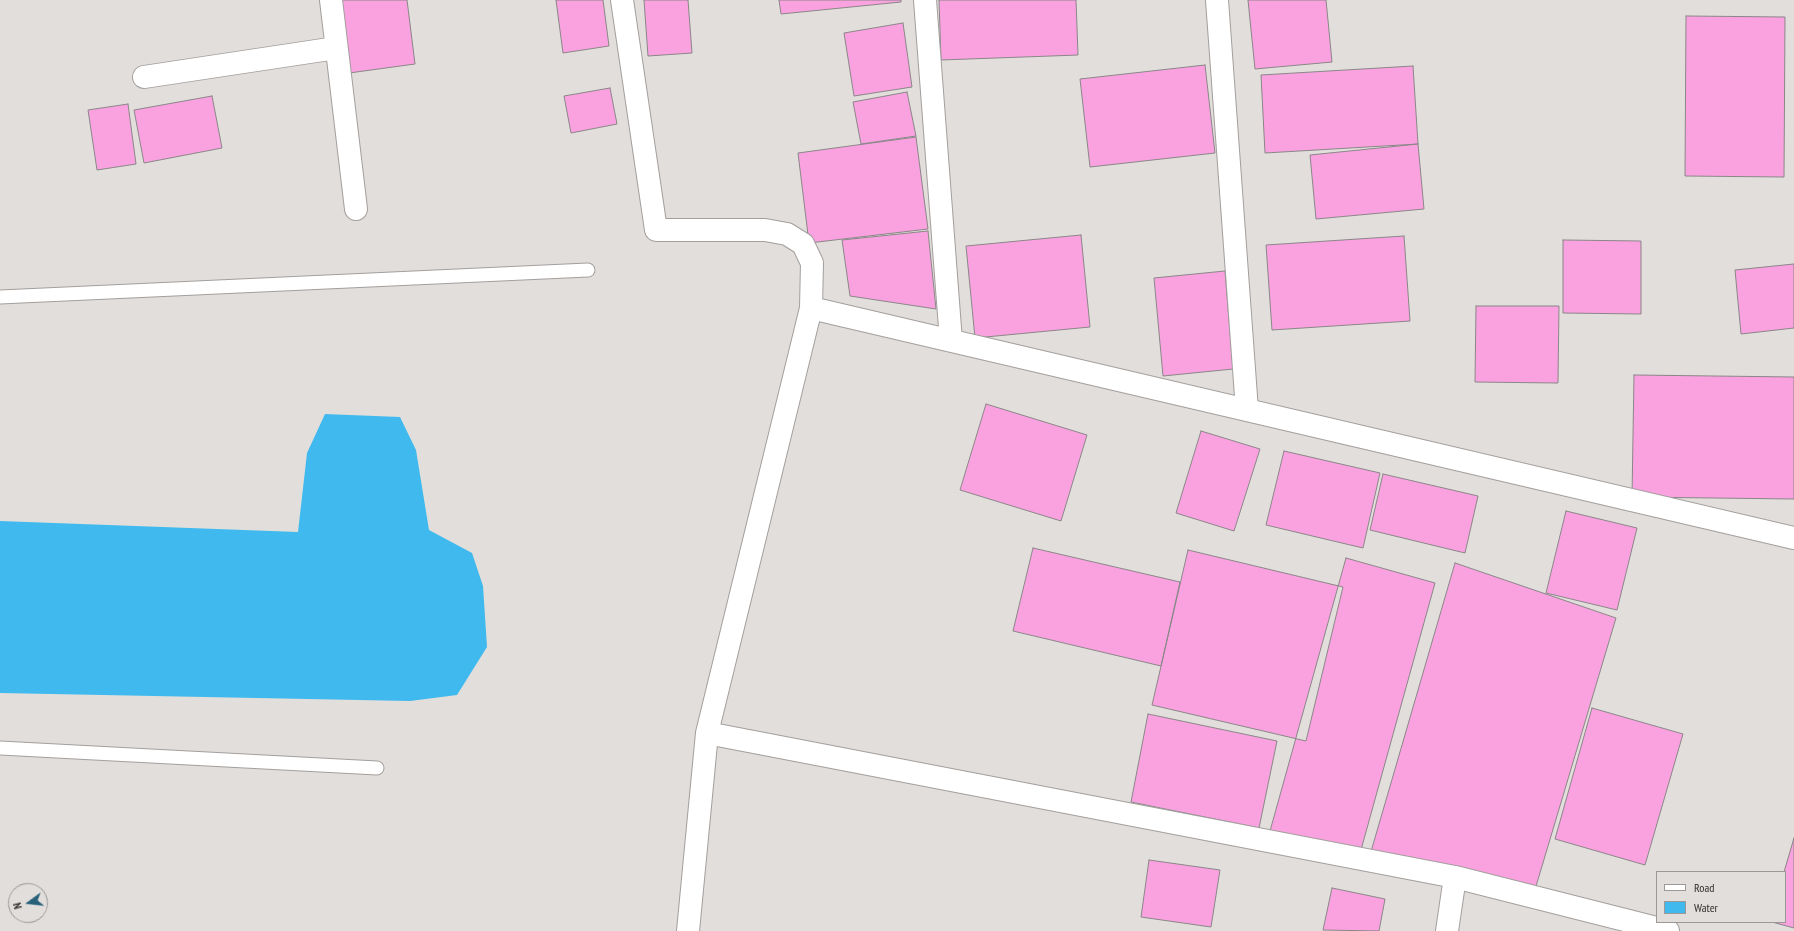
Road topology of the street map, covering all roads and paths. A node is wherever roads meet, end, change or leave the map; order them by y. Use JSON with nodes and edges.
{"nodes":[{"id":1,"x":331,"y":0,"type":"edge"},
{"id":2,"x":622,"y":0,"type":"edge"},
{"id":3,"x":925,"y":0,"type":"edge"},
{"id":4,"x":1217,"y":0,"type":"edge"},
{"id":5,"x":336,"y":48,"type":"junction"},
{"id":6,"x":144,"y":77,"type":"dead end"},
{"id":7,"x":356,"y":209,"type":"dead end"},
{"id":8,"x":588,"y":270,"type":"dead end"},
{"id":9,"x":0,"y":297,"type":"edge"},
{"id":10,"x":811,"y":308,"type":"junction"},
{"id":11,"x":951,"y":341,"type":"junction"},
{"id":12,"x":1247,"y":410,"type":"junction"},
{"id":13,"x":1794,"y":538,"type":"edge"},
{"id":14,"x":707,"y":733,"type":"junction"},
{"id":15,"x":0,"y":748,"type":"edge"},
{"id":16,"x":377,"y":768,"type":"dead end"},
{"id":17,"x":1455,"y":877,"type":"junction"},
{"id":18,"x":688,"y":931,"type":"edge"},
{"id":19,"x":1447,"y":931,"type":"edge"},
{"id":20,"x":1668,"y":931,"type":"edge"}],
"edges":[{"from":1,"to":5,"type":"street"},
{"from":2,"to":10,"type":"street"},
{"from":3,"to":11,"type":"street"},
{"from":4,"to":12,"type":"street"},
{"from":5,"to":6,"type":"street"},
{"from":5,"to":7,"type":"street"},
{"from":8,"to":9,"type":"lane"},
{"from":10,"to":11,"type":"street"},
{"from":10,"to":14,"type":"street"},
{"from":11,"to":12,"type":"street"},
{"from":12,"to":13,"type":"street"},
{"from":14,"to":17,"type":"street"},
{"from":14,"to":18,"type":"street"},
{"from":15,"to":16,"type":"lane"},
{"from":17,"to":19,"type":"street"},
{"from":17,"to":20,"type":"street"}]}
